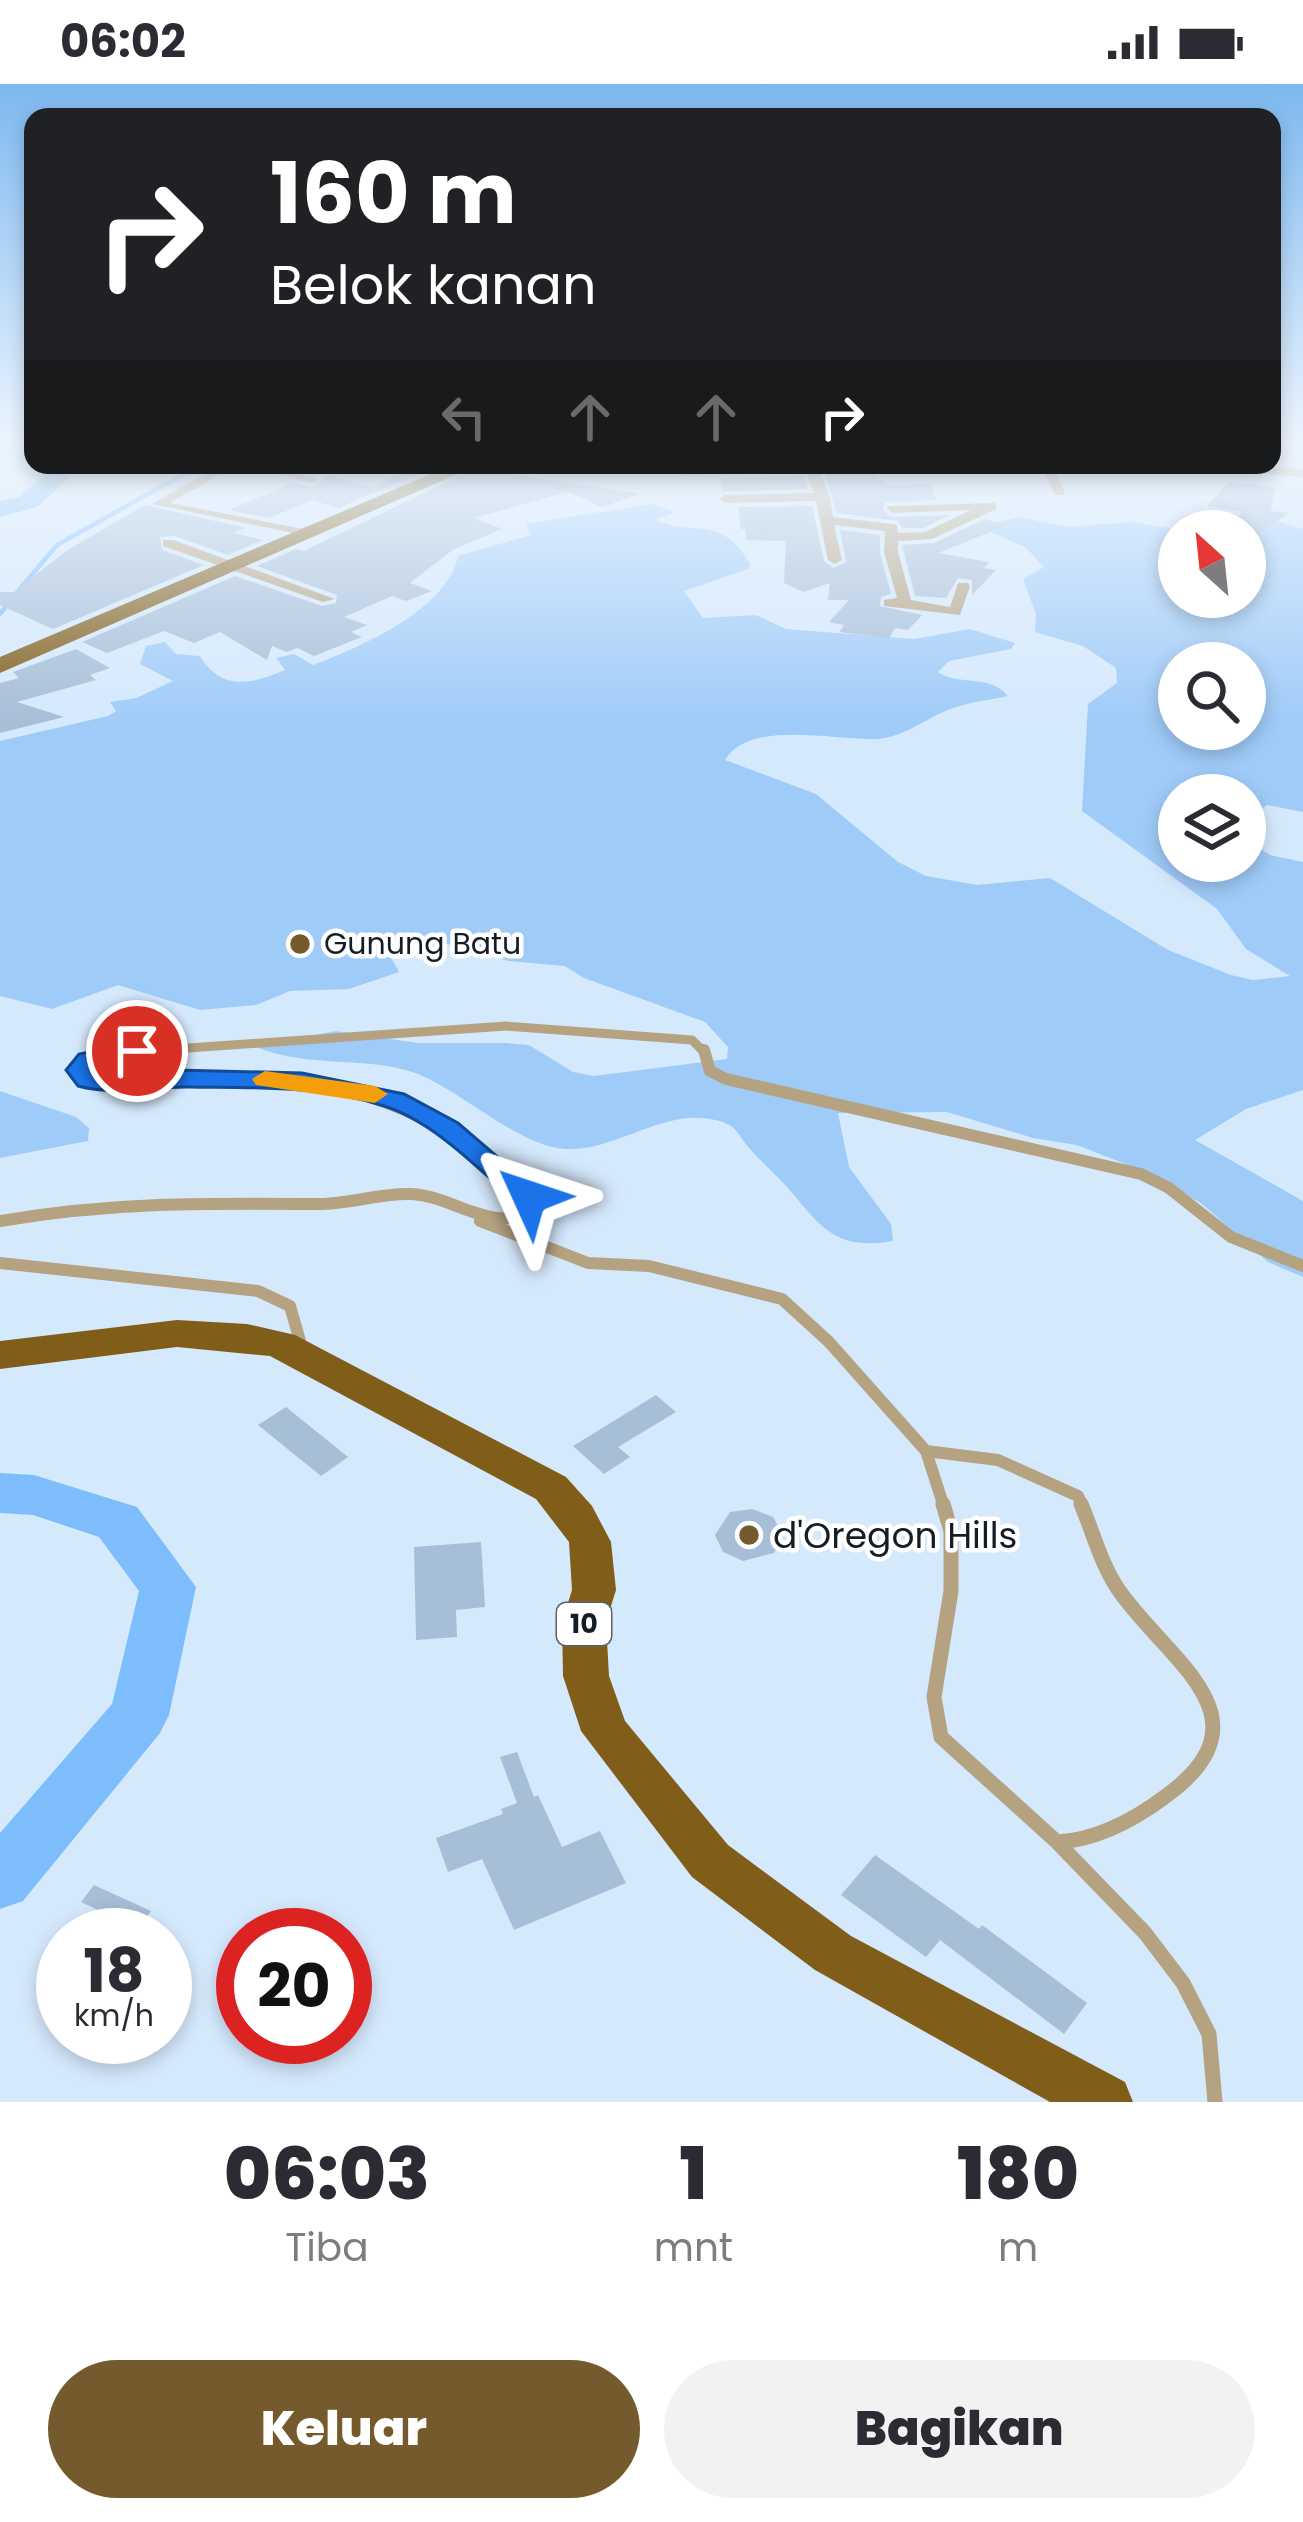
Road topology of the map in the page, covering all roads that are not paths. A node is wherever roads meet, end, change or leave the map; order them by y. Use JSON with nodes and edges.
{"nodes":[{"id":1,"x":305,"y":535,"type":"edge"},
{"id":2,"x":829,"y":535,"type":"edge"},
{"id":3,"x":929,"y":535,"type":"edge"},
{"id":4,"x":889,"y":537,"type":"joint"},
{"id":5,"x":168,"y":543,"type":"dead end"},
{"id":6,"x":835,"y":560,"type":"dead end"},
{"id":7,"x":236,"y":566,"type":"junction"},
{"id":8,"x":963,"y":586,"type":"dead end"},
{"id":9,"x":328,"y":599,"type":"dead end"},
{"id":10,"x":0,"y":666,"type":"edge"},
{"id":11,"x":413,"y":1195,"type":"junction"},
{"id":12,"x":0,"y":1221,"type":"edge"},
{"id":13,"x":0,"y":1263,"type":"edge"},
{"id":14,"x":1303,"y":1266,"type":"edge"},
{"id":15,"x":0,"y":1355,"type":"edge"},
{"id":16,"x":305,"y":1362,"type":"junction"},
{"id":17,"x":926,"y":1451,"type":"junction"},
{"id":18,"x":1057,"y":1842,"type":"junction"},
{"id":19,"x":1105,"y":2102,"type":"edge"},
{"id":20,"x":1214,"y":2102,"type":"edge"}],
"edges":[{"from":1,"to":7,"type":"highway"},
{"from":2,"to":6,"type":"street"},
{"from":3,"to":4,"type":"street"},
{"from":4,"to":8,"type":"street"},
{"from":5,"to":7,"type":"street"},
{"from":7,"to":9,"type":"street"},
{"from":7,"to":10,"type":"highway"},
{"from":11,"to":12,"type":"lane"},
{"from":11,"to":14,"type":"lane"},
{"from":11,"to":17,"type":"lane"},
{"from":13,"to":16,"type":"lane"},
{"from":15,"to":16,"type":"highway","number":"10"},
{"from":16,"to":19,"type":"highway","number":"10"},
{"from":17,"to":18,"type":"lane"},
{"from":17,"to":18,"type":"lane"},
{"from":18,"to":20,"type":"lane"}]}
